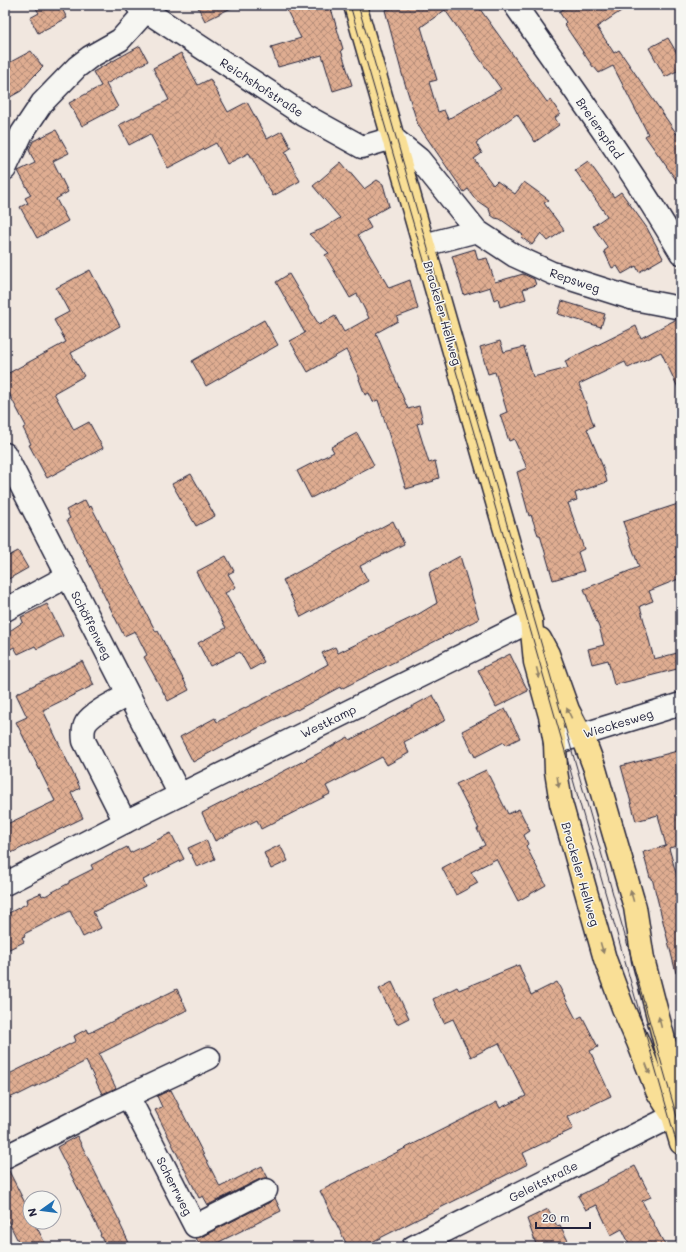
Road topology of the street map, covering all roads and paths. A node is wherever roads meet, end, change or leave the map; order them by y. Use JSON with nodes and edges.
{"nodes":[{"id":1,"x":355,"y":5,"type":"edge"},
{"id":2,"x":515,"y":5,"type":"edge"},
{"id":3,"x":142,"y":8,"type":"edge"},
{"id":4,"x":393,"y":138,"type":"junction"},
{"id":5,"x":5,"y":169,"type":"edge"},
{"id":6,"x":477,"y":231,"type":"junction"},
{"id":7,"x":424,"y":246,"type":"junction"},
{"id":8,"x":681,"y":253,"type":"edge"},
{"id":9,"x":681,"y":308,"type":"edge"},
{"id":10,"x":5,"y":454,"type":"edge"},
{"id":11,"x":68,"y":576,"type":"junction"},
{"id":12,"x":5,"y":610,"type":"edge"},
{"id":13,"x":531,"y":621,"type":"junction"},
{"id":14,"x":128,"y":695,"type":"junction"},
{"id":15,"x":681,"y":704,"type":"edge"},
{"id":16,"x":581,"y":735,"type":"junction"},
{"id":17,"x":555,"y":743,"type":"junction"},
{"id":18,"x":180,"y":795,"type":"junction"},
{"id":19,"x":126,"y":822,"type":"junction"},
{"id":20,"x":5,"y":884,"type":"edge"},
{"id":21,"x":209,"y":1058,"type":"dead end"},
{"id":22,"x":128,"y":1096,"type":"junction"},
{"id":23,"x":673,"y":1116,"type":"junction"},
{"id":24,"x":681,"y":1143,"type":"edge"},
{"id":25,"x":5,"y":1157,"type":"edge"},
{"id":26,"x":266,"y":1190,"type":"dead end"},
{"id":27,"x":413,"y":1247,"type":"edge"}],
"edges":[{"from":1,"to":4,"type":"main road","name":"Brackeler Hellweg"},
{"from":2,"to":8,"type":"street","name":"Breierspfad"},
{"from":3,"to":4,"type":"street","name":"Reichshofstraße"},
{"from":3,"to":5,"type":"street"},
{"from":4,"to":6,"type":"street","name":"Repsweg"},
{"from":4,"to":7,"type":"main road","name":"Brackeler Hellweg"},
{"from":6,"to":7,"type":"street"},
{"from":6,"to":9,"type":"street","name":"Repsweg"},
{"from":7,"to":13,"type":"main road","name":"Brackeler Hellweg"},
{"from":10,"to":11,"type":"street","name":"Schöffenweg"},
{"from":11,"to":12,"type":"street"},
{"from":11,"to":14,"type":"street","name":"Schöffenweg"},
{"from":16,"to":13,"type":"main road","name":"Brackeler Hellweg","one_way":true},
{"from":13,"to":17,"type":"main road","name":"Brackeler Hellweg","one_way":true},
{"from":13,"to":18,"type":"street","name":"Westkamp"},
{"from":14,"to":18,"type":"street","name":"Schöffenweg"},
{"from":14,"to":19,"type":"street"},
{"from":15,"to":16,"type":"street","name":"Wieckesweg"},
{"from":16,"to":17,"type":"street","name":"Wieckesweg"},
{"from":23,"to":16,"type":"main road","name":"Brackeler Hellweg","one_way":true},
{"from":17,"to":23,"type":"main road","name":"Brackeler Hellweg","one_way":true},
{"from":18,"to":19,"type":"street","name":"Westkamp"},
{"from":19,"to":20,"type":"street","name":"Westkamp"},
{"from":21,"to":22,"type":"street"},
{"from":22,"to":25,"type":"street"},
{"from":22,"to":26,"type":"street","name":"Scherrweg"},
{"from":23,"to":24,"type":"main road","name":"Brackeler Hellweg"},
{"from":23,"to":27,"type":"street","name":"Geleitstraße"}]}
